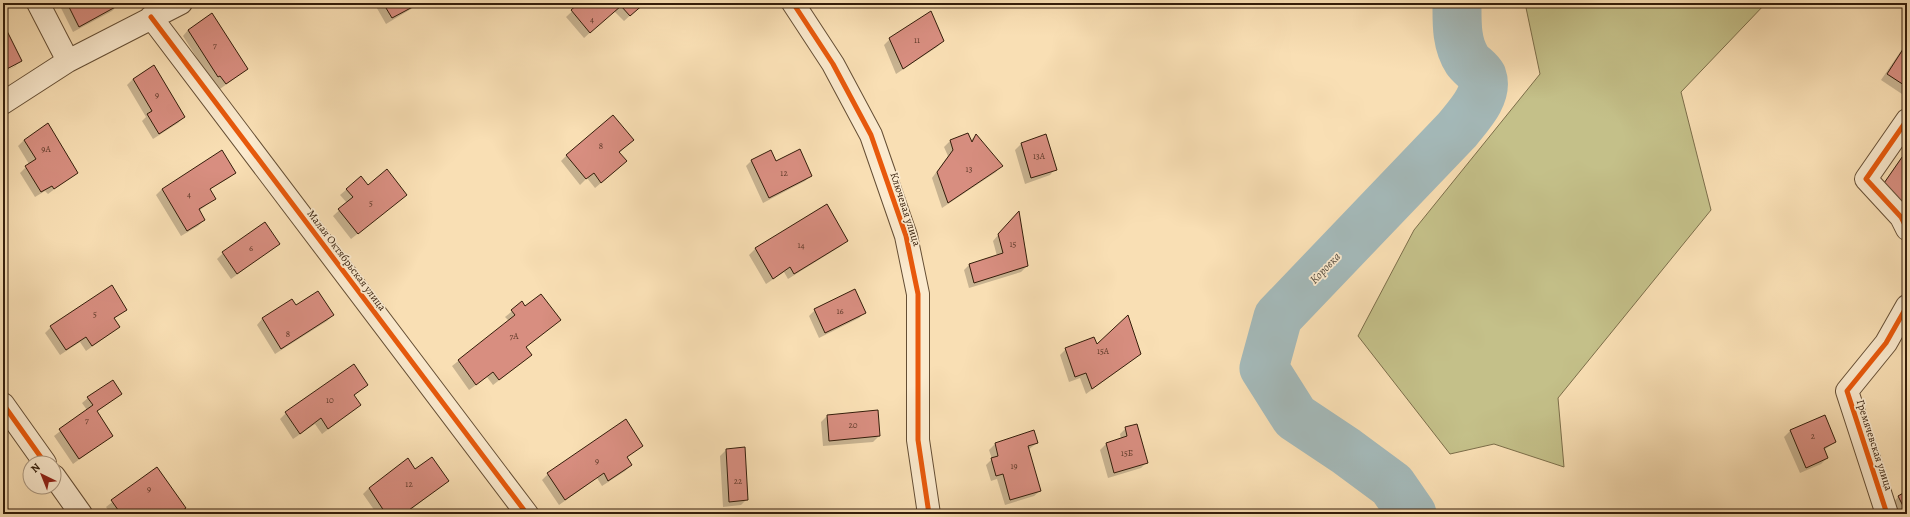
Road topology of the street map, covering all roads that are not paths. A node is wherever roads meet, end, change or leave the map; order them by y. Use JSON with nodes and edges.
{"nodes":[{"id":1,"x":38,"y":3,"type":"edge"},
{"id":2,"x":181,"y":3,"type":"edge"},
{"id":3,"x":793,"y":3,"type":"edge"},
{"id":4,"x":151,"y":17,"type":"junction"},
{"id":5,"x":68,"y":61,"type":"junction"},
{"id":6,"x":3,"y":103,"type":"edge"},
{"id":7,"x":1907,"y":120,"type":"edge"},
{"id":8,"x":1907,"y":229,"type":"edge"},
{"id":9,"x":1907,"y":306,"type":"edge"},
{"id":10,"x":3,"y":404,"type":"edge"},
{"id":11,"x":39,"y":455,"type":"edge"},
{"id":12,"x":62,"y":487,"type":"edge"},
{"id":13,"x":81,"y":514,"type":"edge"},
{"id":14,"x":527,"y":514,"type":"edge"},
{"id":15,"x":930,"y":514,"type":"edge"},
{"id":16,"x":1887,"y":514,"type":"edge"}],
"edges":[{"from":1,"to":5,"type":"street"},
{"from":2,"to":4,"type":"street"},
{"from":3,"to":15,"type":"street","name":"Ключевая улица"},
{"from":4,"to":5,"type":"street"},
{"from":4,"to":14,"type":"street","name":"Малая Октябрьская улица"},
{"from":5,"to":6,"type":"street"},
{"from":7,"to":8,"type":"street"},
{"from":9,"to":16,"type":"street","name":"Гремячевская улица"},
{"from":10,"to":11,"type":"street"},
{"from":12,"to":13,"type":"street"}]}
